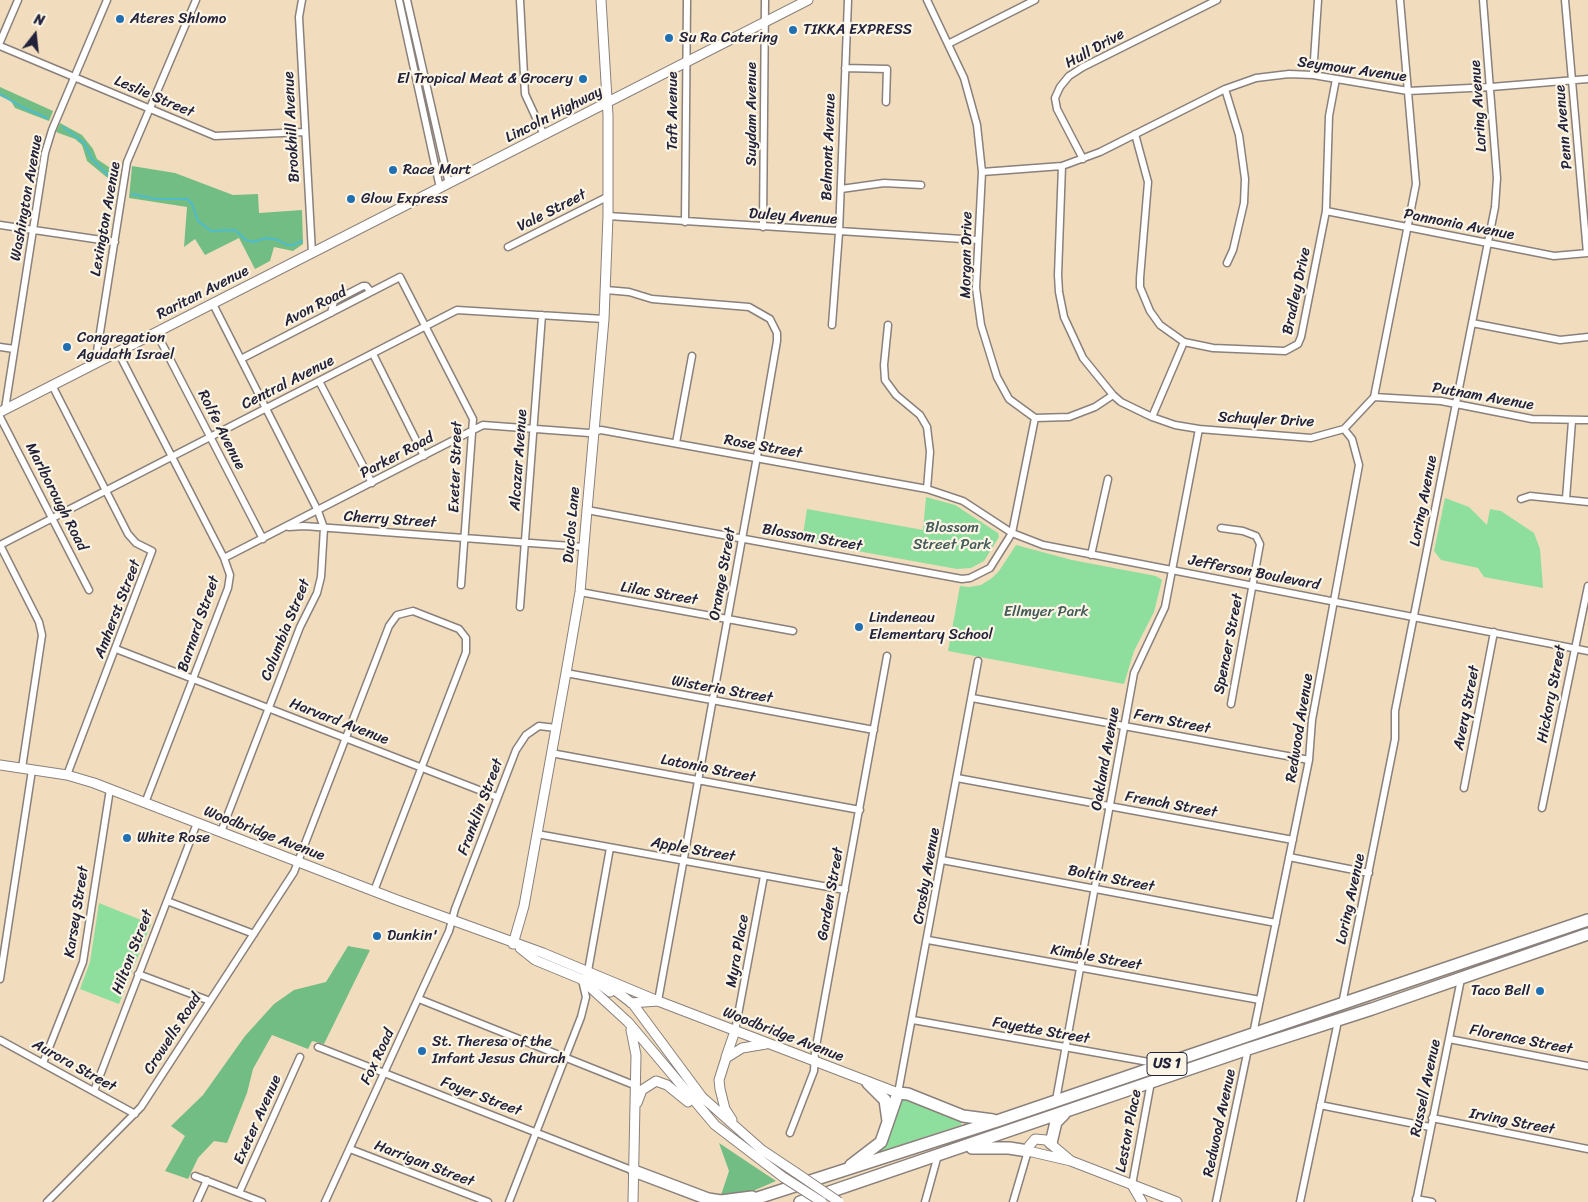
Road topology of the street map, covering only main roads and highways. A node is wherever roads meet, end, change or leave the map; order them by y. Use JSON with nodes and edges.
{"nodes":[{"id":1,"x":601,"y":0,"type":"edge"},
{"id":2,"x":808,"y":0,"type":"edge"},
{"id":3,"x":606,"y":103,"type":"junction"},
{"id":4,"x":312,"y":253,"type":"joint"},
{"id":5,"x":2,"y":412,"type":"edge"},
{"id":6,"x":0,"y":765,"type":"edge"},
{"id":7,"x":1588,"y":920,"type":"edge"},
{"id":8,"x":1588,"y":934,"type":"edge"},
{"id":9,"x":513,"y":944,"type":"junction"},
{"id":10,"x":588,"y":972,"type":"junction"},
{"id":11,"x":581,"y":979,"type":"junction"},
{"id":12,"x":658,"y":1001,"type":"junction"},
{"id":13,"x":633,"y":1004,"type":"junction"},
{"id":14,"x":628,"y":1022,"type":"junction"},
{"id":15,"x":735,"y":1031,"type":"junction"},
{"id":16,"x":768,"y":1044,"type":"junction"},
{"id":17,"x":726,"y":1058,"type":"junction"},
{"id":18,"x":868,"y":1083,"type":"junction"},
{"id":19,"x":898,"y":1094,"type":"junction"},
{"id":20,"x":636,"y":1110,"type":"junction"},
{"id":21,"x":1065,"y":1112,"type":"junction"},
{"id":22,"x":1000,"y":1120,"type":"junction"},
{"id":23,"x":888,"y":1123,"type":"junction"},
{"id":24,"x":715,"y":1125,"type":"junction"},
{"id":25,"x":742,"y":1134,"type":"junction"},
{"id":26,"x":1051,"y":1143,"type":"junction"},
{"id":27,"x":958,"y":1148,"type":"junction"},
{"id":28,"x":1028,"y":1151,"type":"junction"},
{"id":29,"x":1071,"y":1162,"type":"junction"},
{"id":30,"x":634,"y":1170,"type":"junction"},
{"id":31,"x":841,"y":1172,"type":"junction"},
{"id":32,"x":1132,"y":1185,"type":"junction"},
{"id":33,"x":762,"y":1196,"type":"junction"},
{"id":34,"x":823,"y":1198,"type":"edge"},
{"id":35,"x":633,"y":1202,"type":"edge"},
{"id":36,"x":745,"y":1202,"type":"edge"},
{"id":37,"x":800,"y":1202,"type":"edge"},
{"id":38,"x":809,"y":1202,"type":"edge"},
{"id":39,"x":839,"y":1202,"type":"edge"},
{"id":40,"x":1142,"y":1202,"type":"edge"},
{"id":41,"x":1177,"y":1202,"type":"edge"}],
"edges":[{"from":1,"to":3,"type":"main road","name":"Duclos Lane"},
{"from":2,"to":3,"type":"main road","name":"Lincoln Highway"},
{"from":3,"to":4,"type":"main road","name":"Lincoln Highway"},
{"from":3,"to":9,"type":"main road","name":"Duclos Lane"},
{"from":4,"to":5,"type":"main road","name":"Raritan Avenue"},
{"from":6,"to":9,"type":"main road","name":"Woodbridge Avenue"},
{"from":7,"to":22,"type":"highway","number":"US 1"},
{"from":8,"to":21,"type":"highway","number":"US 1"},
{"from":9,"to":10,"type":"main road","name":"Woodbridge Avenue"},
{"from":9,"to":11,"type":"main road","name":"Woodbridge Avenue"},
{"from":10,"to":12,"type":"main road","name":"Woodbridge Avenue"},
{"from":10,"to":13,"type":"main road"},
{"from":11,"to":13,"type":"main road","name":"Woodbridge Avenue"},
{"from":11,"to":14,"type":"main road"},
{"from":12,"to":13,"type":"main road","name":"Woodbridge Avenue"},
{"from":12,"to":15,"type":"main road","name":"Woodbridge Avenue"},
{"from":13,"to":25,"type":"main road"},
{"from":14,"to":20,"type":"main road"},
{"from":14,"to":24,"type":"main road"},
{"from":15,"to":16,"type":"main road","name":"Woodbridge Avenue"},
{"from":15,"to":17,"type":"main road"},
{"from":16,"to":17,"type":"main road"},
{"from":16,"to":18,"type":"main road","name":"Woodbridge Avenue"},
{"from":17,"to":25,"type":"main road"},
{"from":18,"to":19,"type":"main road","name":"Woodbridge Avenue"},
{"from":18,"to":23,"type":"highway"},
{"from":19,"to":22,"type":"highway"},
{"from":19,"to":23,"type":"highway"},
{"from":20,"to":24,"type":"main road"},
{"from":20,"to":30,"type":"main road"},
{"from":21,"to":26,"type":"highway"},
{"from":21,"to":27,"type":"highway","number":"US 1"},
{"from":22,"to":31,"type":"highway","number":"US 1"},
{"from":23,"to":31,"type":"highway"},
{"from":24,"to":34,"type":"main road","bridge":true},
{"from":25,"to":39,"type":"main road","bridge":true},
{"from":26,"to":28,"type":"main road"},
{"from":26,"to":29,"type":"main road"},
{"from":27,"to":28,"type":"highway"},
{"from":27,"to":34,"type":"highway","number":"US 1"},
{"from":28,"to":29,"type":"main road"},
{"from":29,"to":32,"type":"main road"},
{"from":30,"to":33,"type":"highway"},
{"from":30,"to":35,"type":"main road"},
{"from":31,"to":33,"type":"highway","number":"US 1"},
{"from":32,"to":40,"type":"main road"},
{"from":32,"to":41,"type":"main road"},
{"from":33,"to":36,"type":"highway","number":"US 1"},
{"from":34,"to":37,"type":"highway","number":"US 1"},
{"from":34,"to":38,"type":"highway"}]}
